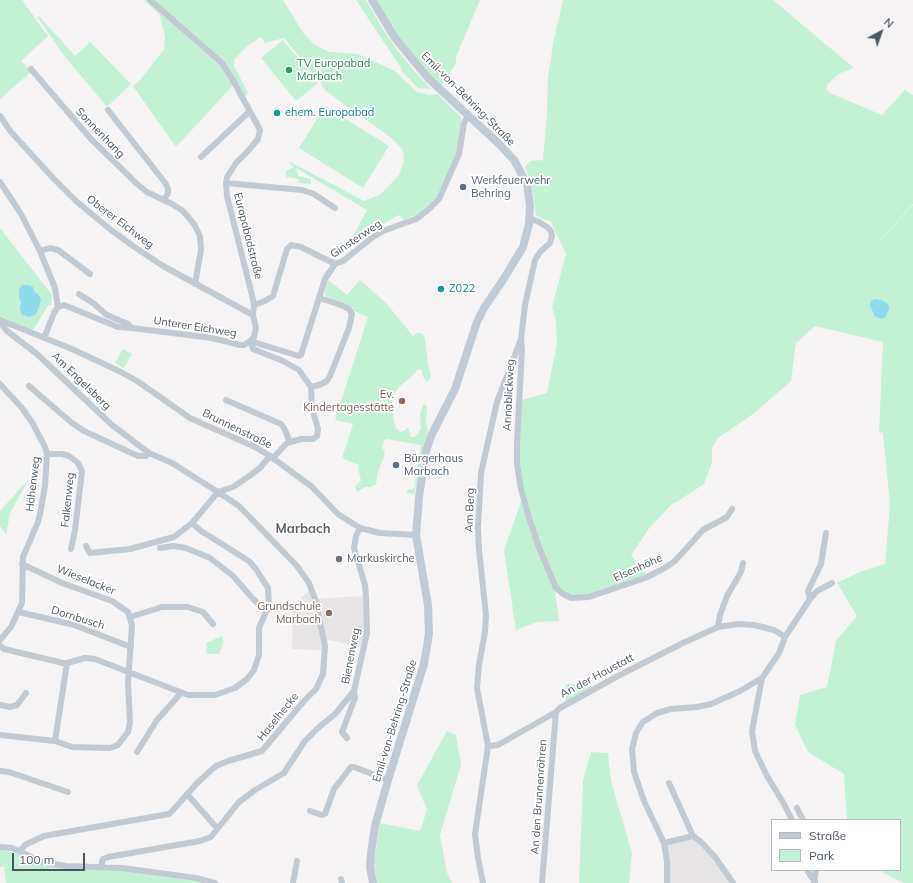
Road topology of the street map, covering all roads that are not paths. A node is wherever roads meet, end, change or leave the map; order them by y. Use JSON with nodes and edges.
{"nodes":[{"id":1,"x":150,"y":0,"type":"edge"},
{"id":2,"x":372,"y":0,"type":"edge"},
{"id":3,"x":31,"y":69,"type":"dead end"},
{"id":4,"x":108,"y":110,"type":"dead end"},
{"id":5,"x":250,"y":111,"type":"junction"},
{"id":6,"x":468,"y":115,"type":"junction"},
{"id":7,"x":0,"y":116,"type":"edge"},
{"id":8,"x":202,"y":157,"type":"dead end"},
{"id":9,"x":0,"y":182,"type":"edge"},
{"id":10,"x":226,"y":183,"type":"junction"},
{"id":11,"x":164,"y":200,"type":"junction"},
{"id":12,"x":335,"y":208,"type":"dead end"},
{"id":13,"x":530,"y":218,"type":"junction"},
{"id":14,"x":40,"y":251,"type":"junction"},
{"id":15,"x":335,"y":264,"type":"junction"},
{"id":16,"x":90,"y":274,"type":"dead end"},
{"id":17,"x":195,"y":284,"type":"junction"},
{"id":18,"x":80,"y":294,"type":"dead end"},
{"id":19,"x":320,"y":298,"type":"junction"},
{"id":20,"x":254,"y":305,"type":"junction"},
{"id":21,"x":58,"y":307,"type":"junction"},
{"id":22,"x":253,"y":315,"type":"junction"},
{"id":23,"x":2,"y":321,"type":"edge"},
{"id":24,"x":132,"y":328,"type":"junction"},
{"id":25,"x":44,"y":338,"type":"junction"},
{"id":26,"x":521,"y":339,"type":"junction"},
{"id":27,"x":250,"y":341,"type":"junction"},
{"id":28,"x":0,"y":384,"type":"edge"},
{"id":29,"x":29,"y":386,"type":"dead end"},
{"id":30,"x":311,"y":387,"type":"junction"},
{"id":31,"x":226,"y":400,"type":"dead end"},
{"id":32,"x":290,"y":442,"type":"junction"},
{"id":33,"x":149,"y":453,"type":"junction"},
{"id":34,"x":47,"y":454,"type":"junction"},
{"id":35,"x":272,"y":457,"type":"junction"},
{"id":36,"x":218,"y":492,"type":"junction"},
{"id":37,"x":732,"y":509,"type":"dead end"},
{"id":38,"x":192,"y":523,"type":"junction"},
{"id":39,"x":360,"y":528,"type":"junction"},
{"id":40,"x":826,"y":533,"type":"dead end"},
{"id":41,"x":416,"y":535,"type":"junction"},
{"id":42,"x":86,"y":546,"type":"dead end"},
{"id":43,"x":160,"y":548,"type":"dead end"},
{"id":44,"x":71,"y":549,"type":"dead end"},
{"id":45,"x":744,"y":563,"type":"dead end"},
{"id":46,"x":22,"y":564,"type":"junction"},
{"id":47,"x":832,"y":583,"type":"dead end"},
{"id":48,"x":556,"y":588,"type":"joint"},
{"id":49,"x":810,"y":599,"type":"junction"},
{"id":50,"x":267,"y":610,"type":"junction"},
{"id":51,"x":19,"y":612,"type":"junction"},
{"id":52,"x":130,"y":617,"type":"junction"},
{"id":53,"x":213,"y":624,"type":"dead end"},
{"id":54,"x":718,"y":627,"type":"junction"},
{"id":55,"x":785,"y":637,"type":"junction"},
{"id":56,"x":0,"y":640,"type":"edge"},
{"id":57,"x":0,"y":646,"type":"edge"},
{"id":58,"x":131,"y":647,"type":"junction"},
{"id":59,"x":67,"y":663,"type":"junction"},
{"id":60,"x":128,"y":672,"type":"junction"},
{"id":61,"x":762,"y":678,"type":"junction"},
{"id":62,"x":354,"y":691,"type":"junction"},
{"id":63,"x":26,"y":693,"type":"dead end"},
{"id":64,"x":181,"y":693,"type":"junction"},
{"id":65,"x":0,"y":705,"type":"edge"},
{"id":66,"x":556,"y":712,"type":"junction"},
{"id":67,"x":0,"y":735,"type":"edge"},
{"id":68,"x":347,"y":738,"type":"dead end"},
{"id":69,"x":55,"y":741,"type":"junction"},
{"id":70,"x":488,"y":746,"type":"junction"},
{"id":71,"x":137,"y":752,"type":"dead end"},
{"id":72,"x":0,"y":771,"type":"edge"},
{"id":73,"x":388,"y":780,"type":"junction"},
{"id":74,"x":669,"y":783,"type":"dead end"},
{"id":75,"x":68,"y":792,"type":"dead end"},
{"id":76,"x":187,"y":794,"type":"junction"},
{"id":77,"x":797,"y":808,"type":"dead end"},
{"id":78,"x":310,"y":811,"type":"dead end"},
{"id":79,"x":792,"y":819,"type":"edge"},
{"id":80,"x":802,"y":819,"type":"edge"},
{"id":81,"x":217,"y":828,"type":"junction"},
{"id":82,"x":693,"y":836,"type":"junction"},
{"id":83,"x":664,"y":843,"type":"junction"},
{"id":84,"x":0,"y":847,"type":"edge"},
{"id":85,"x":20,"y":851,"type":"junction"},
{"id":86,"x":297,"y":861,"type":"dead end"},
{"id":87,"x":102,"y":867,"type":"junction"},
{"id":88,"x":808,"y":871,"type":"edge"},
{"id":89,"x":816,"y":871,"type":"edge"},
{"id":90,"x":215,"y":883,"type":"edge"},
{"id":91,"x":293,"y":883,"type":"edge"},
{"id":92,"x":373,"y":883,"type":"edge"},
{"id":93,"x":483,"y":883,"type":"edge"},
{"id":94,"x":542,"y":883,"type":"edge"},
{"id":95,"x":667,"y":883,"type":"edge"},
{"id":96,"x":733,"y":883,"type":"edge"},
{"id":97,"x":813,"y":883,"type":"edge"}],
"edges":[{"from":1,"to":5,"type":"street","name":"Europabadstraße"},
{"from":2,"to":6,"type":"main road","name":"Emil-von-Behring-Straße"},
{"from":3,"to":11,"type":"street","name":"Sonnenhang"},
{"from":4,"to":11,"type":"street","name":"Sonnenhang"},
{"from":5,"to":8,"type":"street"},
{"from":5,"to":10,"type":"street","name":"Europabadstraße"},
{"from":6,"to":13,"type":"main road","name":"Emil-von-Behring-Straße"},
{"from":6,"to":15,"type":"street","name":"Ginsterweg"},
{"from":7,"to":17,"type":"street","name":"Oberer Eichweg"},
{"from":9,"to":14,"type":"street"},
{"from":10,"to":12,"type":"street"},
{"from":10,"to":20,"type":"street","name":"Europabadstraße"},
{"from":11,"to":17,"type":"street","name":"Sonnenhang"},
{"from":13,"to":26,"type":"street","name":"Annablickweg"},
{"from":13,"to":41,"type":"main road","name":"Emil-von-Behring-Straße"},
{"from":14,"to":16,"type":"street"},
{"from":14,"to":21,"type":"street"},
{"from":15,"to":19,"type":"street","name":"Ginsterweg"},
{"from":15,"to":20,"type":"street"},
{"from":17,"to":22,"type":"street","name":"Oberer Eichweg"},
{"from":18,"to":24,"type":"street","name":"Unterer Eichweg"},
{"from":19,"to":27,"type":"street","name":"Ginsterweg"},
{"from":19,"to":30,"type":"street"},
{"from":20,"to":22,"type":"street","name":"Europabadstraße"},
{"from":21,"to":24,"type":"street","name":"Unterer Eichweg"},
{"from":21,"to":25,"type":"street"},
{"from":22,"to":27,"type":"street","name":"Unterer Eichweg"},
{"from":23,"to":25,"type":"street"},
{"from":23,"to":33,"type":"street","name":"Am Engelsberg"},
{"from":24,"to":27,"type":"street","name":"Unterer Eichweg"},
{"from":25,"to":35,"type":"street","name":"Brunnenstraße"},
{"from":26,"to":48,"type":"street","name":"Annablickweg"},
{"from":26,"to":70,"type":"street","name":"Am Berg"},
{"from":27,"to":30,"type":"street"},
{"from":28,"to":34,"type":"street","name":"Höhenweg"},
{"from":29,"to":33,"type":"street","name":"Am Engelsberg"},
{"from":30,"to":32,"type":"street"},
{"from":31,"to":32,"type":"street"},
{"from":32,"to":35,"type":"street"},
{"from":33,"to":36,"type":"street","name":"Am Engelsberg"},
{"from":34,"to":44,"type":"street","name":"Falkenweg"},
{"from":34,"to":46,"type":"street","name":"Höhenweg"},
{"from":35,"to":36,"type":"street"},
{"from":35,"to":39,"type":"street","name":"Brunnenstraße"},
{"from":36,"to":38,"type":"street"},
{"from":36,"to":76,"type":"street","name":"Haselhecke"},
{"from":37,"to":48,"type":"street","name":"Elsenhöhe"},
{"from":38,"to":42,"type":"street"},
{"from":38,"to":50,"type":"street"},
{"from":39,"to":41,"type":"street","name":"Brunnenstraße"},
{"from":39,"to":62,"type":"street","name":"Bienenweg"},
{"from":40,"to":49,"type":"street"},
{"from":41,"to":73,"type":"main road","name":"Emil-von-Behring-Straße"},
{"from":43,"to":50,"type":"street"},
{"from":45,"to":54,"type":"street"},
{"from":46,"to":51,"type":"street","name":"Höhenweg"},
{"from":46,"to":52,"type":"street","name":"Wieselacker"},
{"from":47,"to":49,"type":"street"},
{"from":49,"to":55,"type":"street"},
{"from":50,"to":64,"type":"street"},
{"from":51,"to":56,"type":"street","name":"Höhenweg"},
{"from":51,"to":58,"type":"street","name":"Dornbusch"},
{"from":52,"to":53,"type":"street"},
{"from":52,"to":58,"type":"street"},
{"from":54,"to":55,"type":"street","name":"An der Haustatt"},
{"from":54,"to":66,"type":"street","name":"An der Haustatt"},
{"from":55,"to":61,"type":"street"},
{"from":57,"to":59,"type":"street"},
{"from":58,"to":60,"type":"street"},
{"from":59,"to":60,"type":"street"},
{"from":59,"to":69,"type":"street"},
{"from":60,"to":64,"type":"street"},
{"from":60,"to":69,"type":"street"},
{"from":61,"to":79,"type":"street"},
{"from":61,"to":83,"type":"street"},
{"from":62,"to":68,"type":"street","name":"Bienenweg"},
{"from":62,"to":81,"type":"street"},
{"from":63,"to":65,"type":"street"},
{"from":64,"to":71,"type":"street"},
{"from":66,"to":70,"type":"street","name":"An der Haustatt"},
{"from":66,"to":94,"type":"street","name":"An den Brunnenröhren"},
{"from":67,"to":69,"type":"street"},
{"from":70,"to":93,"type":"street"},
{"from":72,"to":75,"type":"street"},
{"from":73,"to":78,"type":"street"},
{"from":73,"to":92,"type":"main road","name":"Emil-von-Behring-Straße"},
{"from":74,"to":82,"type":"street"},
{"from":76,"to":81,"type":"street"},
{"from":76,"to":85,"type":"street","name":"Haselhecke"},
{"from":77,"to":80,"type":"street"},
{"from":81,"to":87,"type":"street"},
{"from":82,"to":83,"type":"street"},
{"from":82,"to":96,"type":"street"},
{"from":83,"to":95,"type":"street"},
{"from":84,"to":85,"type":"street"},
{"from":85,"to":87,"type":"street"},
{"from":86,"to":91,"type":"street"},
{"from":87,"to":90,"type":"street"},
{"from":88,"to":97,"type":"street"},
{"from":89,"to":97,"type":"street"}]}
